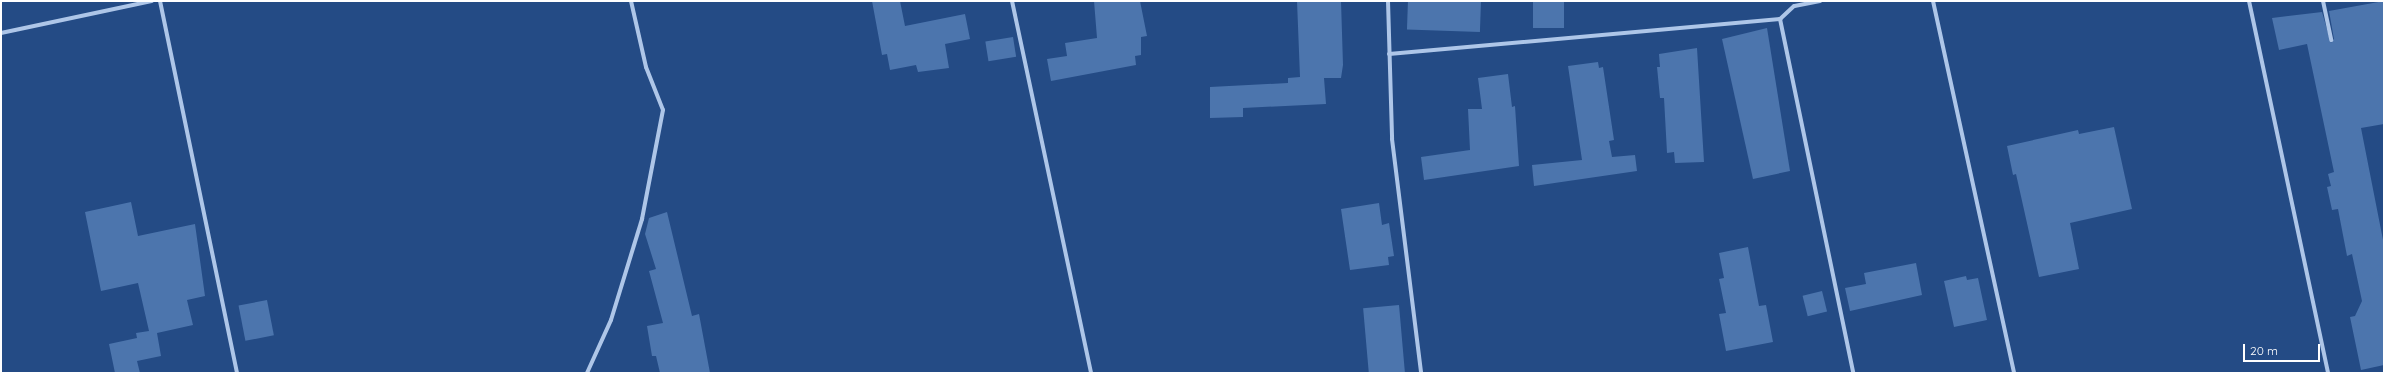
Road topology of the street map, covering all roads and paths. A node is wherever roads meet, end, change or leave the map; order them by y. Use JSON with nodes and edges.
{"nodes":[{"id":1,"x":152,"y":1,"type":"edge"},
{"id":2,"x":160,"y":1,"type":"edge"},
{"id":3,"x":631,"y":1,"type":"edge"},
{"id":4,"x":1012,"y":1,"type":"edge"},
{"id":5,"x":1388,"y":1,"type":"edge"},
{"id":6,"x":1820,"y":1,"type":"edge"},
{"id":7,"x":1933,"y":1,"type":"edge"},
{"id":8,"x":2249,"y":1,"type":"edge"},
{"id":9,"x":2323,"y":1,"type":"edge"},
{"id":10,"x":1780,"y":19,"type":"junction"},
{"id":11,"x":1,"y":33,"type":"edge"},
{"id":12,"x":2331,"y":40,"type":"dead end"},
{"id":13,"x":1389,"y":54,"type":"junction"},
{"id":14,"x":237,"y":373,"type":"edge"},
{"id":15,"x":586,"y":373,"type":"edge"},
{"id":16,"x":1091,"y":373,"type":"edge"},
{"id":17,"x":1421,"y":373,"type":"edge"},
{"id":18,"x":1853,"y":373,"type":"edge"},
{"id":19,"x":2014,"y":373,"type":"edge"},
{"id":20,"x":2328,"y":373,"type":"edge"}],
"edges":[{"from":1,"to":11,"type":"street"},
{"from":2,"to":14,"type":"street"},
{"from":3,"to":15,"type":"street"},
{"from":4,"to":16,"type":"street"},
{"from":5,"to":13,"type":"street"},
{"from":6,"to":10,"type":"street"},
{"from":7,"to":19,"type":"street"},
{"from":8,"to":20,"type":"street"},
{"from":9,"to":12,"type":"street"},
{"from":10,"to":13,"type":"street"},
{"from":10,"to":18,"type":"street"},
{"from":13,"to":17,"type":"street"}]}
